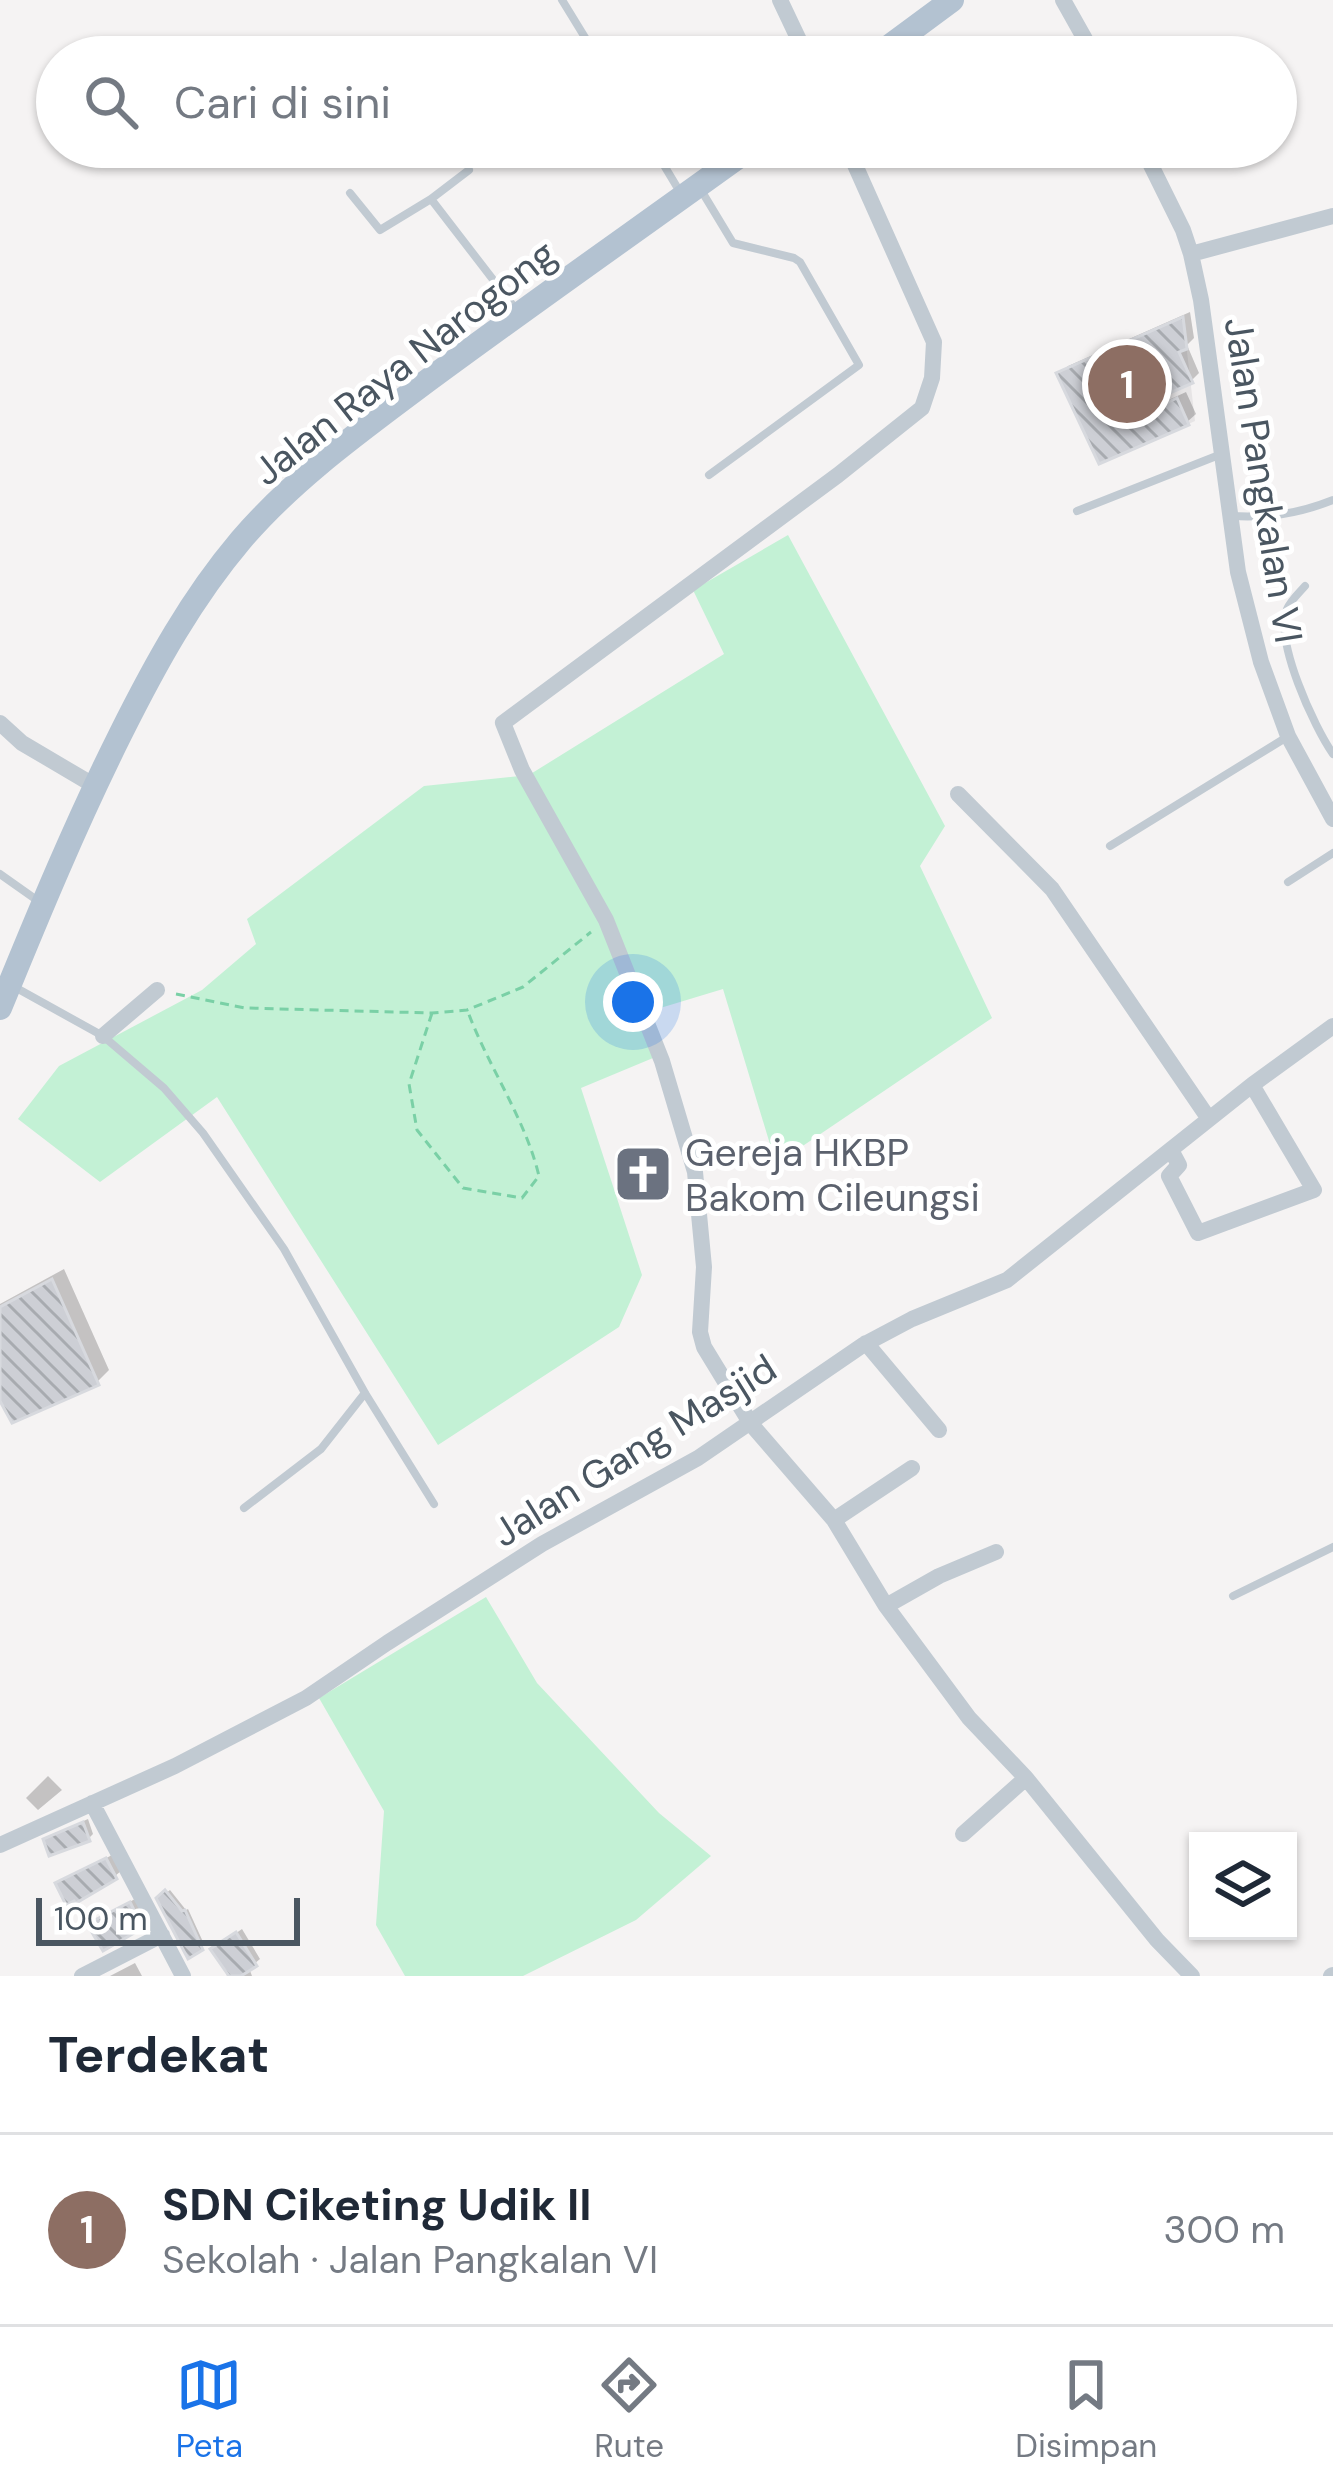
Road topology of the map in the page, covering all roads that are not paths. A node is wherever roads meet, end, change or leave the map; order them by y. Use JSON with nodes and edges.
{"nodes":[{"id":1,"x":562,"y":0,"type":"edge"},
{"id":2,"x":780,"y":0,"type":"edge"},
{"id":3,"x":952,"y":0,"type":"edge"},
{"id":4,"x":1063,"y":0,"type":"edge"},
{"id":5,"x":584,"y":36,"type":"edge"},
{"id":6,"x":797,"y":36,"type":"edge"},
{"id":7,"x":903,"y":36,"type":"edge"},
{"id":8,"x":1083,"y":36,"type":"edge"},
{"id":9,"x":671,"y":168,"type":"edge"},
{"id":10,"x":723,"y":168,"type":"edge"},
{"id":11,"x":856,"y":168,"type":"edge"},
{"id":12,"x":1153,"y":168,"type":"edge"},
{"id":13,"x":469,"y":170,"type":"dead end"},
{"id":14,"x":691,"y":191,"type":"junction"},
{"id":15,"x":350,"y":194,"type":"dead end"},
{"id":16,"x":431,"y":199,"type":"junction"},
{"id":17,"x":1333,"y":216,"type":"edge"},
{"id":18,"x":1191,"y":254,"type":"junction"},
{"id":19,"x":519,"y":313,"type":"junction"},
{"id":20,"x":1220,"y":455,"type":"junction"},
{"id":21,"x":710,"y":475,"type":"dead end"},
{"id":22,"x":1333,"y":500,"type":"edge"},
{"id":23,"x":1077,"y":511,"type":"dead end"},
{"id":24,"x":1229,"y":516,"type":"junction"},
{"id":25,"x":1305,"y":586,"type":"dead end"},
{"id":26,"x":0,"y":723,"type":"edge"},
{"id":27,"x":1288,"y":736,"type":"junction"},
{"id":28,"x":1333,"y":754,"type":"edge"},
{"id":29,"x":95,"y":786,"type":"junction"},
{"id":30,"x":958,"y":794,"type":"dead end"},
{"id":31,"x":1333,"y":819,"type":"edge"},
{"id":32,"x":1110,"y":846,"type":"dead end"},
{"id":33,"x":1333,"y":853,"type":"edge"},
{"id":34,"x":0,"y":874,"type":"edge"},
{"id":35,"x":1288,"y":882,"type":"dead end"},
{"id":36,"x":42,"y":904,"type":"junction"},
{"id":37,"x":157,"y":990,"type":"road end"},
{"id":38,"x":5,"y":996,"type":"edge"},
{"id":39,"x":1333,"y":1026,"type":"edge"},
{"id":40,"x":103,"y":1036,"type":"junction"},
{"id":41,"x":1252,"y":1085,"type":"junction"},
{"id":42,"x":1209,"y":1120,"type":"junction"},
{"id":43,"x":1171,"y":1150,"type":"junction"},
{"id":44,"x":866,"y":1343,"type":"junction"},
{"id":45,"x":364,"y":1394,"type":"junction"},
{"id":46,"x":751,"y":1424,"type":"junction"},
{"id":47,"x":939,"y":1430,"type":"dead end"},
{"id":48,"x":912,"y":1468,"type":"dead end"},
{"id":49,"x":434,"y":1504,"type":"dead end"},
{"id":50,"x":244,"y":1508,"type":"dead end"},
{"id":51,"x":834,"y":1520,"type":"junction"},
{"id":52,"x":1333,"y":1547,"type":"edge"},
{"id":53,"x":996,"y":1552,"type":"dead end"},
{"id":54,"x":1233,"y":1596,"type":"dead end"},
{"id":55,"x":886,"y":1606,"type":"junction"},
{"id":56,"x":1026,"y":1778,"type":"junction"},
{"id":57,"x":92,"y":1803,"type":"junction"},
{"id":58,"x":963,"y":1834,"type":"dead end"},
{"id":59,"x":0,"y":1845,"type":"edge"},
{"id":60,"x":162,"y":1935,"type":"junction"},
{"id":61,"x":82,"y":1976,"type":"edge"},
{"id":62,"x":183,"y":1976,"type":"edge"},
{"id":63,"x":1192,"y":1976,"type":"edge"}],
"edges":[{"from":1,"to":5,"type":"lane"},
{"from":2,"to":6,"type":"street"},
{"from":3,"to":7,"type":"main road"},
{"from":4,"to":8,"type":"street"},
{"from":9,"to":14,"type":"lane"},
{"from":10,"to":14,"type":"main road","name":"Jalan Raya Narogong"},
{"from":11,"to":46,"type":"street"},
{"from":12,"to":18,"type":"street","name":"Jalan Pangkalan VI"},
{"from":13,"to":16,"type":"lane"},
{"from":14,"to":19,"type":"main road","name":"Jalan Raya Narogong"},
{"from":14,"to":21,"type":"lane"},
{"from":15,"to":16,"type":"lane"},
{"from":16,"to":19,"type":"lane"},
{"from":17,"to":18,"type":"street"},
{"from":18,"to":20,"type":"street","name":"Jalan Pangkalan VI"},
{"from":19,"to":29,"type":"main road","name":"Jalan Raya Narogong"},
{"from":20,"to":23,"type":"lane"},
{"from":20,"to":24,"type":"street","name":"Jalan Pangkalan VI"},
{"from":22,"to":24,"type":"lane"},
{"from":24,"to":27,"type":"street","name":"Jalan Pangkalan VI"},
{"from":25,"to":28,"type":"lane"},
{"from":26,"to":29,"type":"street"},
{"from":27,"to":31,"type":"street","name":"Jalan Pangkalan VI"},
{"from":27,"to":32,"type":"lane"},
{"from":29,"to":36,"type":"main road","name":"Jalan Raya Narogong"},
{"from":30,"to":42,"type":"street"},
{"from":33,"to":35,"type":"lane"},
{"from":34,"to":36,"type":"lane"},
{"from":36,"to":38,"type":"main road","name":"Jalan Raya Narogong"},
{"from":37,"to":40,"type":"street"},
{"from":38,"to":40,"type":"lane"},
{"from":39,"to":41,"type":"street","name":"Jalan Gang Masjid"},
{"from":40,"to":45,"type":"lane"},
{"from":41,"to":42,"type":"street","name":"Jalan Gang Masjid"},
{"from":41,"to":43,"type":"street"},
{"from":42,"to":43,"type":"street","name":"Jalan Gang Masjid"},
{"from":43,"to":44,"type":"street","name":"Jalan Gang Masjid"},
{"from":44,"to":46,"type":"street","name":"Jalan Gang Masjid"},
{"from":44,"to":47,"type":"street"},
{"from":45,"to":49,"type":"lane"},
{"from":45,"to":50,"type":"lane"},
{"from":46,"to":51,"type":"street"},
{"from":46,"to":57,"type":"street","name":"Jalan Gang Masjid"},
{"from":48,"to":51,"type":"street"},
{"from":51,"to":55,"type":"street"},
{"from":52,"to":54,"type":"lane"},
{"from":53,"to":55,"type":"street"},
{"from":55,"to":56,"type":"street"},
{"from":56,"to":58,"type":"street"},
{"from":56,"to":63,"type":"street"},
{"from":57,"to":59,"type":"street","name":"Jalan Gang Masjid"},
{"from":57,"to":60,"type":"street"},
{"from":60,"to":61,"type":"street"},
{"from":60,"to":62,"type":"street"}]}
